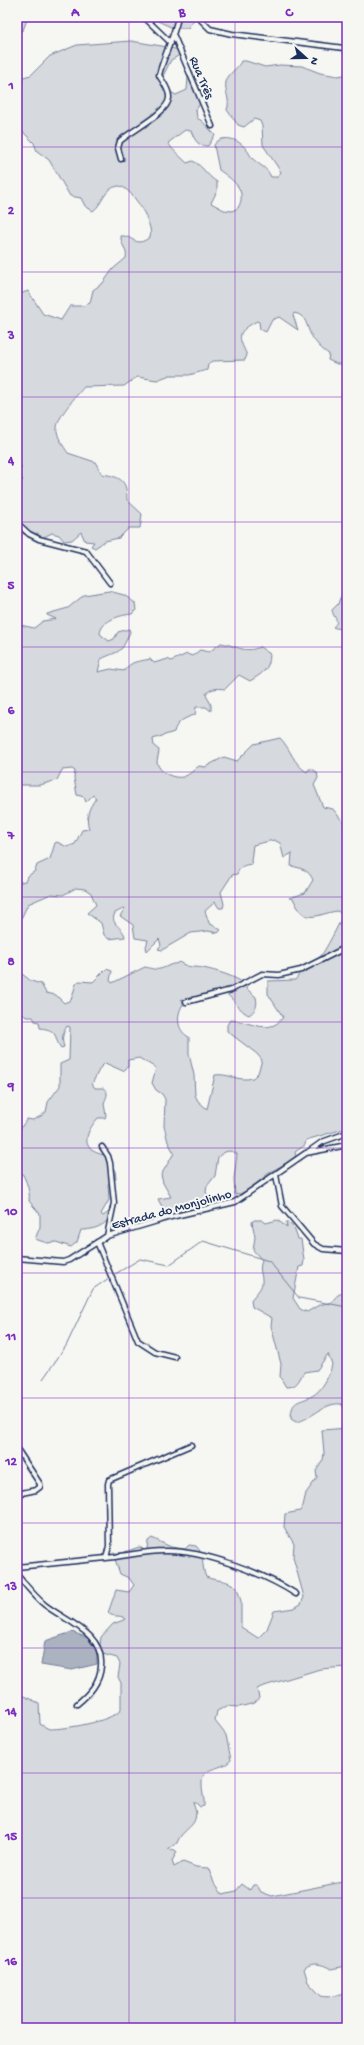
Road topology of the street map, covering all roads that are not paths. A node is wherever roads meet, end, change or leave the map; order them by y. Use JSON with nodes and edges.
{"nodes":[{"id":1,"x":144,"y":17,"type":"edge"},
{"id":2,"x":178,"y":17,"type":"edge"},
{"id":3,"x":198,"y":17,"type":"edge"},
{"id":4,"x":174,"y":36,"type":"junction"},
{"id":5,"x":171,"y":43,"type":"junction"},
{"id":6,"x":344,"y":48,"type":"dead end"},
{"id":7,"x":212,"y":126,"type":"dead end"},
{"id":8,"x":121,"y":159,"type":"dead end"},
{"id":9,"x":17,"y":523,"type":"edge"},
{"id":10,"x":110,"y":583,"type":"dead end"},
{"id":11,"x":347,"y":947,"type":"edge"},
{"id":12,"x":186,"y":1002,"type":"dead end"},
{"id":13,"x":347,"y":1133,"type":"edge"},
{"id":14,"x":347,"y":1145,"type":"edge"},
{"id":15,"x":102,"y":1147,"type":"dead end"},
{"id":16,"x":306,"y":1153,"type":"junction"},
{"id":17,"x":276,"y":1175,"type":"junction"},
{"id":18,"x":107,"y":1236,"type":"junction"},
{"id":19,"x":97,"y":1242,"type":"junction"},
{"id":20,"x":347,"y":1251,"type":"edge"},
{"id":21,"x":17,"y":1258,"type":"edge"},
{"id":22,"x":175,"y":1357,"type":"dead end"},
{"id":23,"x":191,"y":1446,"type":"dead end"},
{"id":24,"x":17,"y":1448,"type":"edge"},
{"id":25,"x":17,"y":1494,"type":"edge"},
{"id":26,"x":106,"y":1558,"type":"junction"},
{"id":27,"x":17,"y":1567,"type":"edge"},
{"id":28,"x":17,"y":1576,"type":"edge"},
{"id":29,"x":296,"y":1594,"type":"dead end"},
{"id":30,"x":77,"y":1704,"type":"dead end"}],
"edges":[{"from":1,"to":5,"type":"street"},
{"from":2,"to":4,"type":"street"},
{"from":3,"to":6,"type":"street"},
{"from":4,"to":5,"type":"street"},
{"from":4,"to":7,"type":"street","name":"Rua Três"},
{"from":5,"to":8,"type":"street"},
{"from":9,"to":10,"type":"street"},
{"from":11,"to":12,"type":"street"},
{"from":13,"to":16,"type":"street"},
{"from":14,"to":16,"type":"street","name":"Estrada do Monjolinho"},
{"from":15,"to":18,"type":"street"},
{"from":16,"to":17,"type":"street","name":"Estrada do Monjolinho"},
{"from":17,"to":18,"type":"street","name":"Estrada do Monjolinho"},
{"from":17,"to":20,"type":"street"},
{"from":18,"to":19,"type":"street","name":"Estrada do Monjolinho"},
{"from":19,"to":21,"type":"street","name":"Estrada do Monjolinho"},
{"from":19,"to":22,"type":"street"},
{"from":23,"to":26,"type":"street"},
{"from":24,"to":25,"type":"street"},
{"from":26,"to":27,"type":"street"},
{"from":26,"to":29,"type":"street"},
{"from":28,"to":30,"type":"street"}]}
